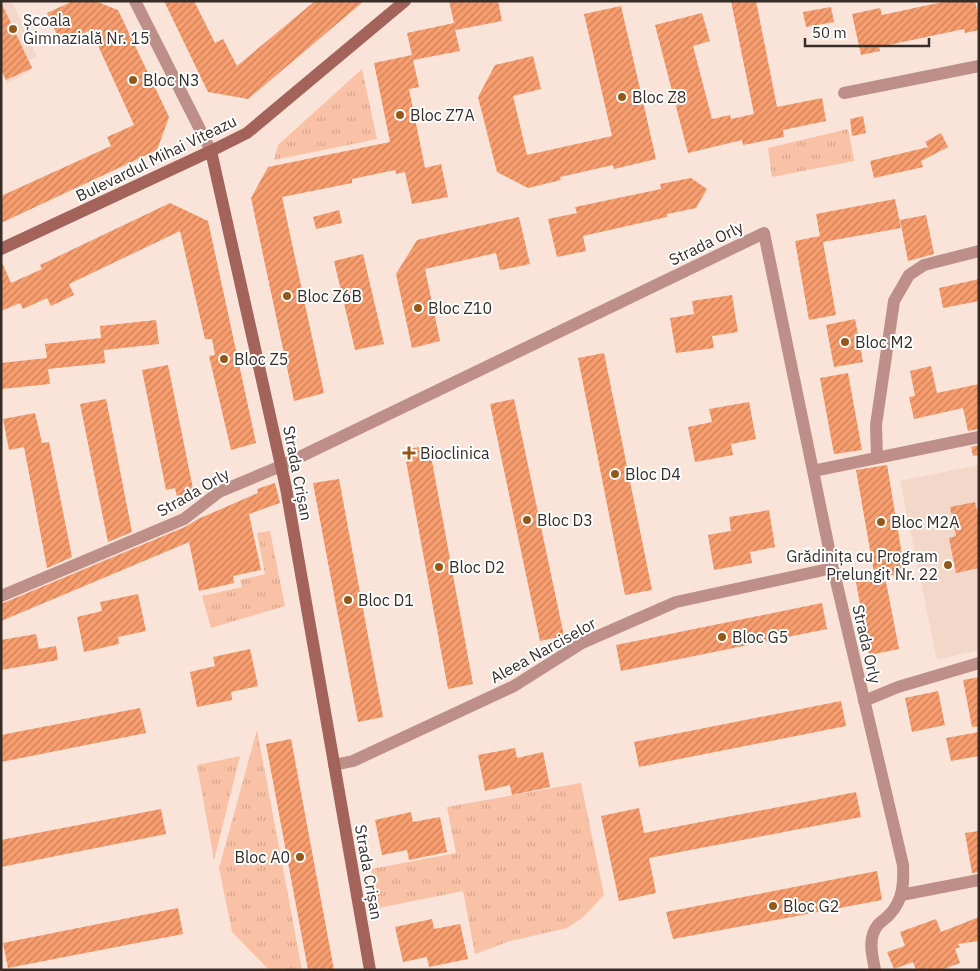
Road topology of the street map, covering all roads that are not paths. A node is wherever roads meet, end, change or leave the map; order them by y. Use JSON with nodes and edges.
{"nodes":[{"id":1,"x":135,"y":1,"type":"edge"},
{"id":2,"x":405,"y":1,"type":"edge"},
{"id":3,"x":979,"y":66,"type":"edge"},
{"id":4,"x":844,"y":94,"type":"dead end"},
{"id":5,"x":211,"y":151,"type":"junction"},
{"id":6,"x":1,"y":249,"type":"edge"},
{"id":7,"x":979,"y":251,"type":"edge"},
{"id":8,"x":979,"y":437,"type":"edge"},
{"id":9,"x":877,"y":457,"type":"junction"},
{"id":10,"x":281,"y":466,"type":"junction"},
{"id":11,"x":813,"y":472,"type":"junction"},
{"id":12,"x":833,"y":568,"type":"junction"},
{"id":13,"x":1,"y":596,"type":"edge"},
{"id":14,"x":979,"y":662,"type":"edge"},
{"id":15,"x":864,"y":701,"type":"junction"},
{"id":16,"x":334,"y":765,"type":"junction"},
{"id":17,"x":979,"y":880,"type":"edge"},
{"id":18,"x":901,"y":895,"type":"junction"},
{"id":19,"x":370,"y":970,"type":"edge"},
{"id":20,"x":875,"y":970,"type":"edge"}],
"edges":[{"from":1,"to":5,"type":"street","name":"Strada Crișan"},
{"from":2,"to":5,"type":"street","name":"Bulevardul Mihai Viteazu"},
{"from":3,"to":4,"type":"street"},
{"from":5,"to":6,"type":"street","name":"Bulevardul Mihai Viteazu"},
{"from":5,"to":10,"type":"street","name":"Strada Crișan"},
{"from":7,"to":9,"type":"street"},
{"from":8,"to":9,"type":"street"},
{"from":9,"to":11,"type":"street"},
{"from":10,"to":11,"type":"street","name":"Strada Orly"},
{"from":10,"to":13,"type":"street","name":"Strada Orly"},
{"from":10,"to":16,"type":"street","name":"Strada Crișan"},
{"from":11,"to":12,"type":"street","name":"Strada Orly"},
{"from":12,"to":15,"type":"street","name":"Strada Orly"},
{"from":12,"to":16,"type":"street","name":"Aleea Narciselor"},
{"from":14,"to":15,"type":"street"},
{"from":15,"to":18,"type":"street","name":"Strada Orly"},
{"from":16,"to":19,"type":"street","name":"Strada Crișan"},
{"from":17,"to":18,"type":"street"},
{"from":18,"to":20,"type":"street","name":"Strada Orly"}]}
